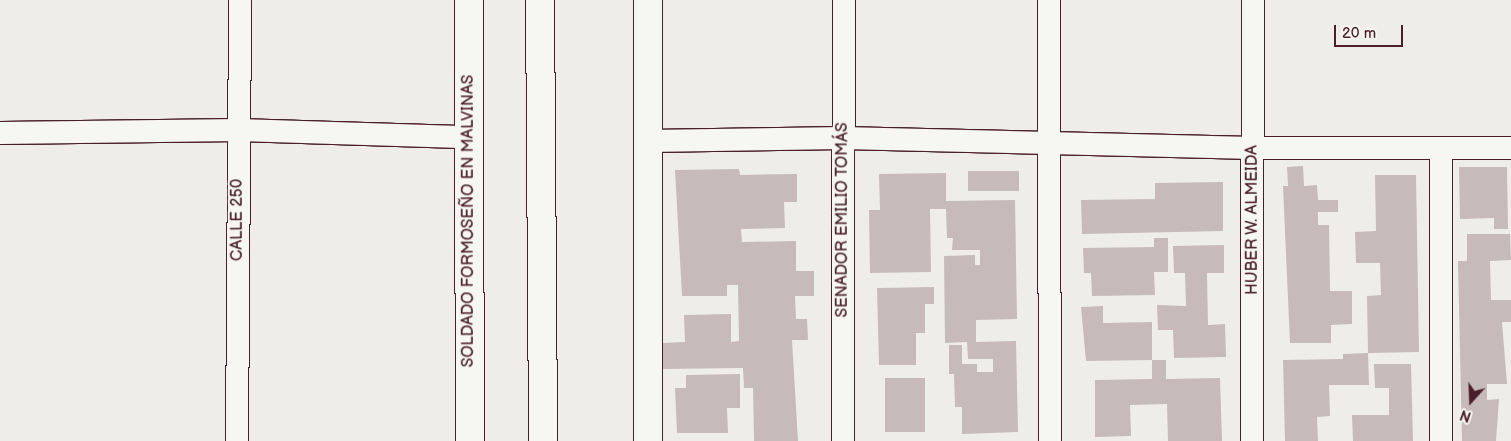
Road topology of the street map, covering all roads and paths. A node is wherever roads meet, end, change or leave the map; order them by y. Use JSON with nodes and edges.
{"nodes":[{"id":1,"x":240,"y":0,"type":"edge"},
{"id":2,"x":469,"y":0,"type":"edge"},
{"id":3,"x":540,"y":0,"type":"edge"},
{"id":4,"x":648,"y":0,"type":"edge"},
{"id":5,"x":844,"y":0,"type":"edge"},
{"id":6,"x":1049,"y":0,"type":"edge"},
{"id":7,"x":1253,"y":0,"type":"edge"},
{"id":8,"x":239,"y":130,"type":"junction"},
{"id":9,"x":0,"y":133,"type":"edge"},
{"id":10,"x":468,"y":137,"type":"junction"},
{"id":11,"x":843,"y":138,"type":"junction"},
{"id":12,"x":648,"y":141,"type":"junction"},
{"id":13,"x":1049,"y":142,"type":"junction"},
{"id":14,"x":1253,"y":148,"type":"junction"},
{"id":15,"x":1441,"y":148,"type":"junction"},
{"id":16,"x":1511,"y":148,"type":"edge"},
{"id":17,"x":237,"y":441,"type":"edge"},
{"id":18,"x":470,"y":441,"type":"edge"},
{"id":19,"x":543,"y":441,"type":"edge"},
{"id":20,"x":648,"y":441,"type":"edge"},
{"id":21,"x":843,"y":441,"type":"edge"},
{"id":22,"x":1050,"y":441,"type":"edge"},
{"id":23,"x":1252,"y":441,"type":"edge"},
{"id":24,"x":1441,"y":441,"type":"edge"}],
"edges":[{"from":1,"to":8,"type":"street","name":"CALLE 250"},
{"from":2,"to":10,"type":"main road","name":"SOLDADO FORMOSEÑO EN MALVINAS"},
{"from":3,"to":19,"type":"main road"},
{"from":4,"to":12,"type":"main road"},
{"from":5,"to":11,"type":"street","name":"SENADOR EMILIO TOMÁS"},
{"from":6,"to":13,"type":"street"},
{"from":7,"to":14,"type":"street","name":"HUBER W. ALMEIDA"},
{"from":8,"to":9,"type":"street"},
{"from":8,"to":10,"type":"street"},
{"from":8,"to":17,"type":"street","name":"CALLE 250"},
{"from":10,"to":18,"type":"main road","name":"SOLDADO FORMOSEÑO EN MALVINAS"},
{"from":11,"to":12,"type":"street"},
{"from":11,"to":13,"type":"street"},
{"from":11,"to":21,"type":"street","name":"SENADOR EMILIO TOMÁS"},
{"from":12,"to":20,"type":"main road"},
{"from":13,"to":14,"type":"street"},
{"from":13,"to":22,"type":"street"},
{"from":14,"to":15,"type":"street"},
{"from":14,"to":23,"type":"street","name":"HUBER W. ALMEIDA"},
{"from":15,"to":16,"type":"street"},
{"from":15,"to":24,"type":"street"}]}
